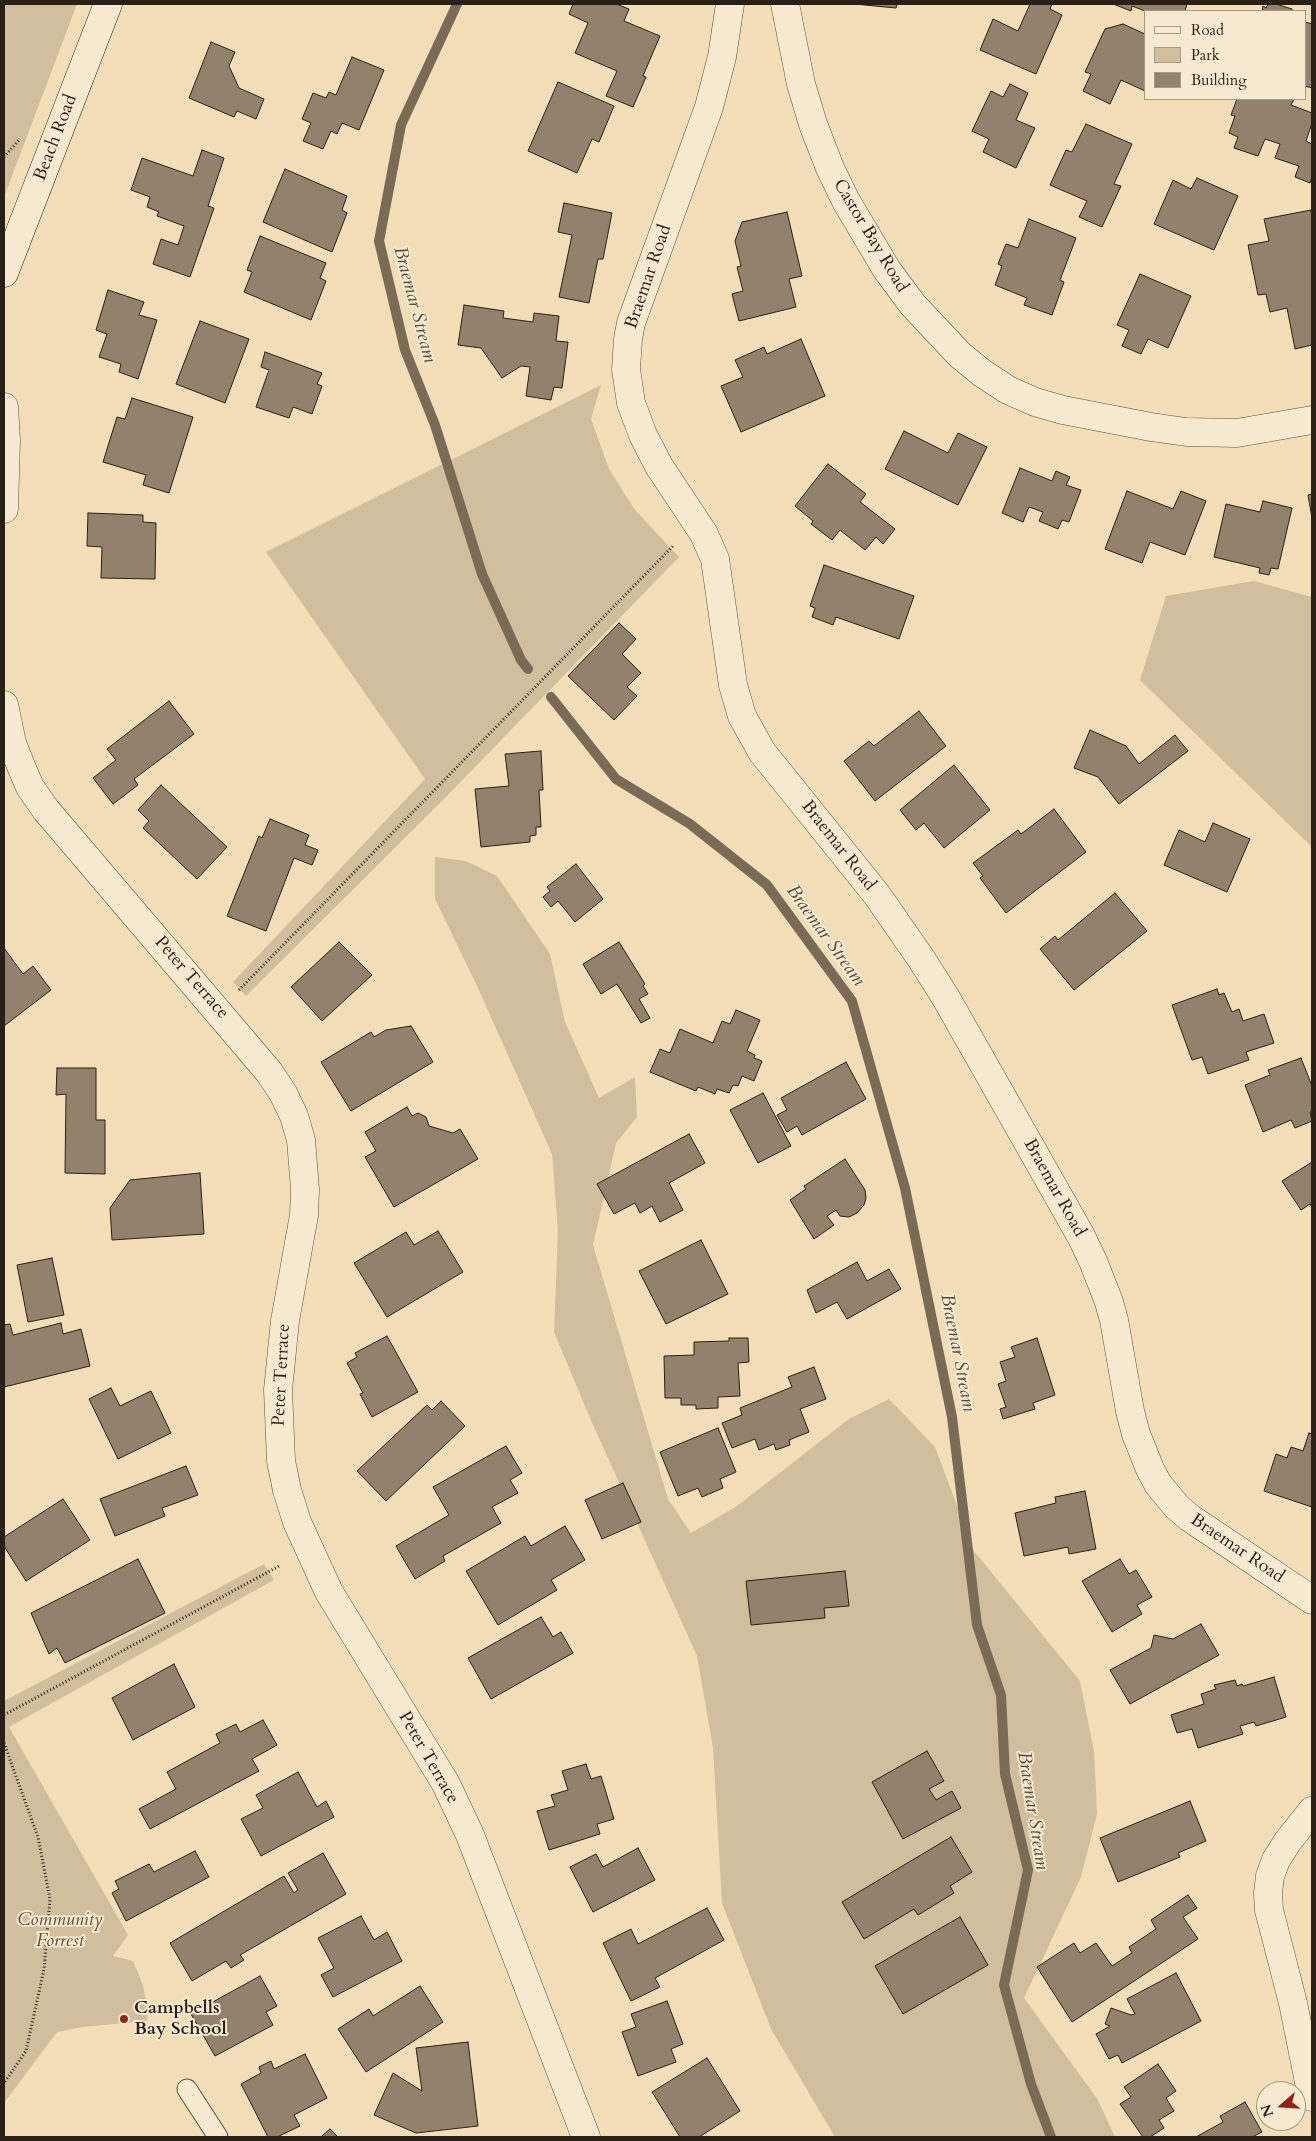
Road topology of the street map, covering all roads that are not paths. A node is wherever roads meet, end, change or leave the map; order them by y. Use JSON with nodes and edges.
{"nodes":[{"id":1,"x":108,"y":4,"type":"edge"},
{"id":2,"x":730,"y":4,"type":"edge"},
{"id":3,"x":786,"y":4,"type":"edge"},
{"id":4,"x":4,"y":273,"type":"edge"},
{"id":5,"x":4,"y":407,"type":"edge"},
{"id":6,"x":1312,"y":420,"type":"edge"},
{"id":7,"x":4,"y":509,"type":"edge"},
{"id":8,"x":4,"y":705,"type":"edge"},
{"id":9,"x":1312,"y":1600,"type":"edge"},
{"id":10,"x":1312,"y":1811,"type":"edge"},
{"id":11,"x":187,"y":2089,"type":"dead end"},
{"id":12,"x":1312,"y":2097,"type":"edge"},
{"id":13,"x":218,"y":2137,"type":"edge"},
{"id":14,"x":586,"y":2137,"type":"edge"}],
"edges":[{"from":1,"to":4,"type":"street","name":"Beach Road"},
{"from":2,"to":9,"type":"street","name":"Braemar Road"},
{"from":3,"to":6,"type":"street","name":"Castor Bay Road"},
{"from":5,"to":7,"type":"street"},
{"from":8,"to":14,"type":"street","name":"Peter Terrace"},
{"from":10,"to":12,"type":"street"},
{"from":11,"to":13,"type":"lane"}]}
